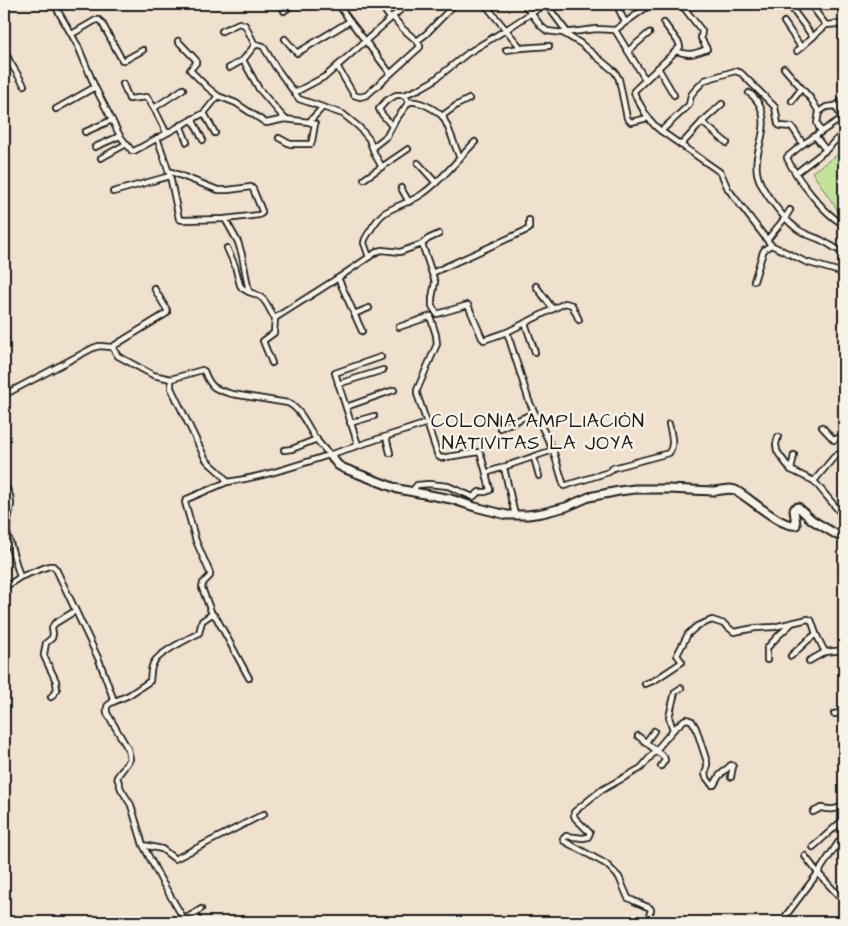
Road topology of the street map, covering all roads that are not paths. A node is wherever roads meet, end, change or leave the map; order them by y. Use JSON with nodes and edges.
{"nodes":[{"id":1,"x":54,"y":4,"type":"edge"},
{"id":2,"x":294,"y":4,"type":"edge"},
{"id":3,"x":338,"y":4,"type":"edge"},
{"id":4,"x":380,"y":4,"type":"edge"},
{"id":5,"x":406,"y":4,"type":"edge"},
{"id":6,"x":455,"y":4,"type":"edge"},
{"id":7,"x":524,"y":4,"type":"edge"},
{"id":8,"x":545,"y":4,"type":"edge"},
{"id":9,"x":616,"y":4,"type":"edge"},
{"id":10,"x":682,"y":4,"type":"edge"},
{"id":11,"x":810,"y":4,"type":"edge"},
{"id":12,"x":648,"y":5,"type":"edge"},
{"id":13,"x":790,"y":6,"type":"dead end"},
{"id":14,"x":488,"y":8,"type":"dead end"},
{"id":15,"x":284,"y":11,"type":"dead end"},
{"id":16,"x":531,"y":13,"type":"junction"},
{"id":17,"x":391,"y":17,"type":"junction"},
{"id":18,"x":350,"y":21,"type":"junction"},
{"id":19,"x":625,"y":22,"type":"junction"},
{"id":20,"x":784,"y":22,"type":"dead end"},
{"id":21,"x":664,"y":23,"type":"dead end"},
{"id":22,"x":826,"y":26,"type":"junction"},
{"id":23,"x":844,"y":28,"type":"edge"},
{"id":24,"x":507,"y":29,"type":"junction"},
{"id":25,"x":615,"y":30,"type":"junction"},
{"id":26,"x":222,"y":31,"type":"dead end"},
{"id":27,"x":565,"y":32,"type":"junction"},
{"id":28,"x":649,"y":32,"type":"dead end"},
{"id":29,"x":72,"y":34,"type":"junction"},
{"id":30,"x":813,"y":37,"type":"junction"},
{"id":31,"x":285,"y":40,"type":"dead end"},
{"id":32,"x":178,"y":41,"type":"dead end"},
{"id":33,"x":366,"y":41,"type":"junction"},
{"id":34,"x":416,"y":41,"type":"junction"},
{"id":35,"x":255,"y":45,"type":"junction"},
{"id":36,"x":549,"y":46,"type":"dead end"},
{"id":37,"x":801,"y":47,"type":"junction"},
{"id":38,"x":4,"y":48,"type":"edge"},
{"id":39,"x":521,"y":48,"type":"junction"},
{"id":40,"x":142,"y":50,"type":"dead end"},
{"id":41,"x":506,"y":50,"type":"dead end"},
{"id":42,"x":676,"y":50,"type":"junction"},
{"id":43,"x":628,"y":51,"type":"junction"},
{"id":44,"x":797,"y":51,"type":"dead end"},
{"id":45,"x":242,"y":60,"type":"junction"},
{"id":46,"x":337,"y":66,"type":"junction"},
{"id":47,"x":229,"y":68,"type":"dead end"},
{"id":48,"x":658,"y":68,"type":"junction"},
{"id":49,"x":784,"y":68,"type":"dead end"},
{"id":50,"x":390,"y":73,"type":"junction"},
{"id":51,"x":645,"y":79,"type":"junction"},
{"id":52,"x":123,"y":84,"type":"dead end"},
{"id":53,"x":24,"y":85,"type":"dead end"},
{"id":54,"x":95,"y":87,"type":"junction"},
{"id":55,"x":183,"y":89,"type":"dead end"},
{"id":56,"x":802,"y":89,"type":"junction"},
{"id":57,"x":749,"y":93,"type":"dead end"},
{"id":58,"x":294,"y":94,"type":"junction"},
{"id":59,"x":404,"y":95,"type":"junction"},
{"id":60,"x":674,"y":95,"type":"dead end"},
{"id":61,"x":218,"y":96,"type":"junction"},
{"id":62,"x":469,"y":99,"type":"dead end"},
{"id":63,"x":844,"y":100,"type":"edge"},
{"id":64,"x":792,"y":101,"type":"dead end"},
{"id":65,"x":409,"y":102,"type":"junction"},
{"id":66,"x":722,"y":104,"type":"dead end"},
{"id":67,"x":835,"y":106,"type":"junction"},
{"id":68,"x":154,"y":108,"type":"junction"},
{"id":69,"x":322,"y":108,"type":"junction"},
{"id":70,"x":56,"y":109,"type":"dead end"},
{"id":71,"x":204,"y":112,"type":"junction"},
{"id":72,"x":819,"y":112,"type":"junction"},
{"id":73,"x":442,"y":116,"type":"junction"},
{"id":74,"x":648,"y":118,"type":"junction"},
{"id":75,"x":192,"y":119,"type":"junction"},
{"id":76,"x":284,"y":119,"type":"junction"},
{"id":77,"x":112,"y":120,"type":"junction"},
{"id":78,"x":843,"y":120,"type":"edge"},
{"id":79,"x":309,"y":122,"type":"junction"},
{"id":80,"x":702,"y":122,"type":"junction"},
{"id":81,"x":180,"y":125,"type":"junction"},
{"id":82,"x":392,"y":126,"type":"junction"},
{"id":83,"x":661,"y":131,"type":"junction"},
{"id":84,"x":85,"y":132,"type":"dead end"},
{"id":85,"x":166,"y":132,"type":"junction"},
{"id":86,"x":820,"y":132,"type":"junction"},
{"id":87,"x":844,"y":132,"type":"edge"},
{"id":88,"x":215,"y":133,"type":"dead end"},
{"id":89,"x":120,"y":136,"type":"junction"},
{"id":90,"x":815,"y":136,"type":"junction"},
{"id":91,"x":157,"y":138,"type":"junction"},
{"id":92,"x":279,"y":138,"type":"dead end"},
{"id":93,"x":203,"y":140,"type":"dead end"},
{"id":94,"x":187,"y":142,"type":"dead end"},
{"id":95,"x":475,"y":142,"type":"dead end"},
{"id":96,"x":727,"y":143,"type":"dead end"},
{"id":97,"x":126,"y":144,"type":"junction"},
{"id":98,"x":802,"y":144,"type":"junction"},
{"id":99,"x":681,"y":145,"type":"junction"},
{"id":100,"x":95,"y":147,"type":"dead end"},
{"id":101,"x":372,"y":147,"type":"junction"},
{"id":102,"x":408,"y":149,"type":"dead end"},
{"id":103,"x":826,"y":150,"type":"junction"},
{"id":104,"x":101,"y":158,"type":"dead end"},
{"id":105,"x":460,"y":158,"type":"junction"},
{"id":106,"x":418,"y":162,"type":"dead end"},
{"id":107,"x":382,"y":167,"type":"junction"},
{"id":108,"x":796,"y":173,"type":"junction"},
{"id":109,"x":169,"y":174,"type":"junction"},
{"id":110,"x":364,"y":179,"type":"dead end"},
{"id":111,"x":436,"y":183,"type":"junction"},
{"id":112,"x":401,"y":188,"type":"dead end"},
{"id":113,"x":113,"y":192,"type":"dead end"},
{"id":114,"x":409,"y":202,"type":"junction"},
{"id":115,"x":790,"y":210,"type":"dead end"},
{"id":116,"x":786,"y":218,"type":"junction"},
{"id":117,"x":225,"y":219,"type":"junction"},
{"id":118,"x":529,"y":220,"type":"dead end"},
{"id":119,"x":844,"y":224,"type":"edge"},
{"id":120,"x":439,"y":234,"type":"dead end"},
{"id":121,"x":769,"y":243,"type":"junction"},
{"id":122,"x":422,"y":244,"type":"junction"},
{"id":123,"x":227,"y":248,"type":"dead end"},
{"id":124,"x":844,"y":252,"type":"edge"},
{"id":125,"x":369,"y":257,"type":"junction"},
{"id":126,"x":432,"y":273,"type":"junction"},
{"id":127,"x":844,"y":273,"type":"edge"},
{"id":128,"x":338,"y":278,"type":"junction"},
{"id":129,"x":754,"y":281,"type":"dead end"},
{"id":130,"x":536,"y":286,"type":"dead end"},
{"id":131,"x":154,"y":288,"type":"dead end"},
{"id":132,"x":249,"y":292,"type":"junction"},
{"id":133,"x":369,"y":308,"type":"dead end"},
{"id":134,"x":553,"y":310,"type":"junction"},
{"id":135,"x":354,"y":314,"type":"junction"},
{"id":136,"x":437,"y":314,"type":"junction"},
{"id":137,"x":430,"y":316,"type":"junction"},
{"id":138,"x":275,"y":318,"type":"junction"},
{"id":139,"x":579,"y":320,"type":"dead end"},
{"id":140,"x":525,"y":323,"type":"junction"},
{"id":141,"x":399,"y":326,"type":"dead end"},
{"id":142,"x":362,"y":331,"type":"dead end"},
{"id":143,"x":507,"y":332,"type":"junction"},
{"id":144,"x":112,"y":347,"type":"junction"},
{"id":145,"x":535,"y":352,"type":"dead end"},
{"id":146,"x":381,"y":357,"type":"dead end"},
{"id":147,"x":272,"y":363,"type":"dead end"},
{"id":148,"x":383,"y":370,"type":"dead end"},
{"id":149,"x":171,"y":380,"type":"junction"},
{"id":150,"x":338,"y":384,"type":"junction"},
{"id":151,"x":394,"y":390,"type":"dead end"},
{"id":152,"x":4,"y":395,"type":"edge"},
{"id":153,"x":346,"y":407,"type":"junction"},
{"id":154,"x":534,"y":413,"type":"junction"},
{"id":155,"x":374,"y":416,"type":"dead end"},
{"id":156,"x":350,"y":423,"type":"junction"},
{"id":157,"x":427,"y":423,"type":"junction"},
{"id":158,"x":670,"y":424,"type":"dead end"},
{"id":159,"x":822,"y":426,"type":"dead end"},
{"id":160,"x":500,"y":428,"type":"dead end"},
{"id":161,"x":844,"y":435,"type":"edge"},
{"id":162,"x":778,"y":436,"type":"dead end"},
{"id":163,"x":386,"y":438,"type":"junction"},
{"id":164,"x":316,"y":439,"type":"junction"},
{"id":165,"x":358,"y":445,"type":"junction"},
{"id":166,"x":284,"y":450,"type":"dead end"},
{"id":167,"x":553,"y":450,"type":"junction"},
{"id":168,"x":844,"y":451,"type":"edge"},
{"id":169,"x":390,"y":453,"type":"dead end"},
{"id":170,"x":330,"y":455,"type":"junction"},
{"id":171,"x":794,"y":455,"type":"dead end"},
{"id":172,"x":534,"y":458,"type":"junction"},
{"id":173,"x":504,"y":468,"type":"junction"},
{"id":174,"x":791,"y":470,"type":"junction"},
{"id":175,"x":486,"y":473,"type":"junction"},
{"id":176,"x":539,"y":476,"type":"dead end"},
{"id":177,"x":814,"y":481,"type":"junction"},
{"id":178,"x":227,"y":482,"type":"junction"},
{"id":179,"x":4,"y":483,"type":"edge"},
{"id":180,"x":412,"y":491,"type":"junction"},
{"id":181,"x":515,"y":515,"type":"junction"},
{"id":182,"x":844,"y":517,"type":"edge"},
{"id":183,"x":844,"y":539,"type":"edge"},
{"id":184,"x":20,"y":577,"type":"junction"},
{"id":185,"x":4,"y":586,"type":"edge"},
{"id":186,"x":75,"y":611,"type":"junction"},
{"id":187,"x":212,"y":614,"type":"junction"},
{"id":188,"x":792,"y":624,"type":"junction"},
{"id":189,"x":816,"y":634,"type":"junction"},
{"id":190,"x":844,"y":650,"type":"edge"},
{"id":191,"x":825,"y":652,"type":"junction"},
{"id":192,"x":791,"y":656,"type":"dead end"},
{"id":193,"x":767,"y":660,"type":"dead end"},
{"id":194,"x":809,"y":661,"type":"dead end"},
{"id":195,"x":249,"y":678,"type":"dead end"},
{"id":196,"x":645,"y":684,"type":"dead end"},
{"id":197,"x":681,"y":688,"type":"dead end"},
{"id":198,"x":51,"y":697,"type":"dead end"},
{"id":199,"x":113,"y":702,"type":"junction"},
{"id":200,"x":844,"y":712,"type":"edge"},
{"id":201,"x":834,"y":714,"type":"dead end"},
{"id":202,"x":654,"y":730,"type":"dead end"},
{"id":203,"x":673,"y":730,"type":"junction"},
{"id":204,"x":638,"y":736,"type":"dead end"},
{"id":205,"x":646,"y":742,"type":"junction"},
{"id":206,"x":655,"y":750,"type":"junction"},
{"id":207,"x":661,"y":766,"type":"dead end"},
{"id":208,"x":731,"y":777,"type":"dead end"},
{"id":209,"x":844,"y":804,"type":"edge"},
{"id":210,"x":813,"y":812,"type":"dead end"},
{"id":211,"x":264,"y":814,"type":"dead end"},
{"id":212,"x":844,"y":819,"type":"edge"},
{"id":213,"x":844,"y":834,"type":"edge"},
{"id":214,"x":143,"y":845,"type":"junction"},
{"id":215,"x":813,"y":847,"type":"dead end"},
{"id":216,"x":804,"y":856,"type":"dead end"},
{"id":217,"x":818,"y":873,"type":"junction"},
{"id":218,"x":844,"y":889,"type":"edge"},
{"id":219,"x":201,"y":908,"type":"dead end"},
{"id":220,"x":195,"y":913,"type":"junction"},
{"id":221,"x":184,"y":920,"type":"edge"},
{"id":222,"x":199,"y":922,"type":"edge"},
{"id":223,"x":647,"y":922,"type":"edge"},
{"id":224,"x":658,"y":922,"type":"edge"},
{"id":225,"x":668,"y":922,"type":"edge"},
{"id":226,"x":781,"y":922,"type":"edge"}],
"edges":[{"from":1,"to":29,"type":"street"},
{"from":2,"to":15,"type":"street"},
{"from":3,"to":18,"type":"street"},
{"from":4,"to":17,"type":"street"},
{"from":5,"to":17,"type":"street"},
{"from":6,"to":34,"type":"street"},
{"from":7,"to":16,"type":"street"},
{"from":8,"to":16,"type":"street"},
{"from":8,"to":27,"type":"street"},
{"from":9,"to":19,"type":"street"},
{"from":10,"to":42,"type":"street"},
{"from":11,"to":22,"type":"street"},
{"from":12,"to":19,"type":"street"},
{"from":13,"to":30,"type":"street"},
{"from":14,"to":24,"type":"street"},
{"from":16,"to":24,"type":"street"},
{"from":16,"to":27,"type":"street"},
{"from":17,"to":33,"type":"street"},
{"from":17,"to":34,"type":"street"},
{"from":18,"to":31,"type":"street"},
{"from":18,"to":33,"type":"street"},
{"from":19,"to":25,"type":"street"},
{"from":20,"to":37,"type":"street"},
{"from":21,"to":42,"type":"street"},
{"from":22,"to":23,"type":"street"},
{"from":22,"to":30,"type":"street"},
{"from":24,"to":39,"type":"street"},
{"from":24,"to":59,"type":"street"},
{"from":25,"to":27,"type":"street"},
{"from":25,"to":43,"type":"street"},
{"from":26,"to":35,"type":"street"},
{"from":27,"to":74,"type":"street"},
{"from":28,"to":43,"type":"street"},
{"from":29,"to":40,"type":"street"},
{"from":29,"to":54,"type":"street"},
{"from":30,"to":37,"type":"street"},
{"from":32,"to":61,"type":"street"},
{"from":33,"to":46,"type":"street"},
{"from":33,"to":50,"type":"street"},
{"from":34,"to":50,"type":"street"},
{"from":35,"to":45,"type":"street"},
{"from":35,"to":58,"type":"street"},
{"from":36,"to":39,"type":"street"},
{"from":37,"to":44,"type":"street"},
{"from":38,"to":53,"type":"street"},
{"from":39,"to":41,"type":"street"},
{"from":42,"to":48,"type":"street"},
{"from":43,"to":51,"type":"street"},
{"from":45,"to":47,"type":"street"},
{"from":45,"to":76,"type":"street"},
{"from":46,"to":50,"type":"street"},
{"from":46,"to":58,"type":"street"},
{"from":48,"to":51,"type":"street"},
{"from":48,"to":60,"type":"street"},
{"from":49,"to":56,"type":"street"},
{"from":51,"to":74,"type":"street"},
{"from":52,"to":68,"type":"street"},
{"from":54,"to":70,"type":"street"},
{"from":54,"to":77,"type":"street"},
{"from":55,"to":68,"type":"street"},
{"from":56,"to":64,"type":"street"},
{"from":56,"to":72,"type":"street"},
{"from":57,"to":116,"type":"street"},
{"from":58,"to":69,"type":"street"},
{"from":59,"to":65,"type":"street"},
{"from":59,"to":82,"type":"street"},
{"from":61,"to":71,"type":"street"},
{"from":61,"to":76,"type":"street"},
{"from":62,"to":73,"type":"street"},
{"from":63,"to":67,"type":"street"},
{"from":65,"to":73,"type":"street"},
{"from":65,"to":82,"type":"street"},
{"from":66,"to":80,"type":"street"},
{"from":67,"to":72,"type":"street"},
{"from":67,"to":78,"type":"street"},
{"from":68,"to":85,"type":"street"},
{"from":69,"to":79,"type":"street"},
{"from":69,"to":101,"type":"street"},
{"from":71,"to":75,"type":"street"},
{"from":71,"to":88,"type":"street"},
{"from":72,"to":86,"type":"street"},
{"from":73,"to":105,"type":"street"},
{"from":74,"to":83,"type":"street"},
{"from":75,"to":81,"type":"street"},
{"from":75,"to":93,"type":"street"},
{"from":76,"to":79,"type":"street"},
{"from":77,"to":84,"type":"street"},
{"from":77,"to":89,"type":"street"},
{"from":78,"to":86,"type":"street"},
{"from":79,"to":92,"type":"street"},
{"from":80,"to":96,"type":"street"},
{"from":80,"to":99,"type":"street"},
{"from":81,"to":85,"type":"street"},
{"from":81,"to":94,"type":"street"},
{"from":82,"to":101,"type":"street"},
{"from":83,"to":98,"type":"street"},
{"from":83,"to":99,"type":"street"},
{"from":85,"to":91,"type":"street"},
{"from":86,"to":90,"type":"street"},
{"from":87,"to":103,"type":"street"},
{"from":89,"to":97,"type":"street"},
{"from":89,"to":100,"type":"street"},
{"from":90,"to":98,"type":"street"},
{"from":90,"to":103,"type":"street"},
{"from":91,"to":97,"type":"street"},
{"from":91,"to":109,"type":"street"},
{"from":95,"to":105,"type":"street"},
{"from":97,"to":104,"type":"street"},
{"from":98,"to":108,"type":"street"},
{"from":99,"to":121,"type":"street"},
{"from":101,"to":107,"type":"street"},
{"from":102,"to":107,"type":"street"},
{"from":103,"to":108,"type":"street"},
{"from":105,"to":111,"type":"street"},
{"from":106,"to":111,"type":"street"},
{"from":107,"to":110,"type":"street"},
{"from":108,"to":119,"type":"street"},
{"from":109,"to":113,"type":"street"},
{"from":109,"to":117,"type":"street"},
{"from":109,"to":117,"type":"street"},
{"from":111,"to":114,"type":"street"},
{"from":112,"to":114,"type":"street"},
{"from":114,"to":125,"type":"street"},
{"from":115,"to":116,"type":"street"},
{"from":116,"to":121,"type":"street"},
{"from":116,"to":124,"type":"street"},
{"from":117,"to":132,"type":"street"},
{"from":118,"to":126,"type":"street"},
{"from":120,"to":122,"type":"street"},
{"from":121,"to":127,"type":"street"},
{"from":121,"to":129,"type":"street"},
{"from":122,"to":125,"type":"street"},
{"from":122,"to":126,"type":"street"},
{"from":123,"to":132,"type":"street"},
{"from":125,"to":128,"type":"street"},
{"from":126,"to":136,"type":"street"},
{"from":128,"to":135,"type":"street"},
{"from":128,"to":138,"type":"street"},
{"from":130,"to":134,"type":"street"},
{"from":131,"to":144,"type":"street"},
{"from":132,"to":138,"type":"street"},
{"from":133,"to":135,"type":"street"},
{"from":134,"to":139,"type":"street"},
{"from":134,"to":140,"type":"street"},
{"from":135,"to":142,"type":"street"},
{"from":136,"to":137,"type":"street"},
{"from":136,"to":143,"type":"street"},
{"from":137,"to":141,"type":"street"},
{"from":137,"to":157,"type":"street"},
{"from":138,"to":147,"type":"street"},
{"from":140,"to":143,"type":"street"},
{"from":140,"to":145,"type":"street"},
{"from":143,"to":154,"type":"street"},
{"from":144,"to":149,"type":"street"},
{"from":144,"to":152,"type":"street"},
{"from":146,"to":150,"type":"street"},
{"from":148,"to":150,"type":"street"},
{"from":149,"to":164,"type":"street"},
{"from":149,"to":178,"type":"street"},
{"from":150,"to":153,"type":"street"},
{"from":151,"to":153,"type":"street"},
{"from":153,"to":156,"type":"street"},
{"from":154,"to":160,"type":"street"},
{"from":154,"to":167,"type":"street"},
{"from":155,"to":156,"type":"street"},
{"from":156,"to":165,"type":"street"},
{"from":157,"to":163,"type":"street"},
{"from":157,"to":175,"type":"street"},
{"from":158,"to":167,"type":"street"},
{"from":159,"to":161,"type":"street"},
{"from":162,"to":174,"type":"street"},
{"from":163,"to":165,"type":"street"},
{"from":163,"to":169,"type":"street"},
{"from":164,"to":166,"type":"street"},
{"from":164,"to":170,"type":"street"},
{"from":165,"to":170,"type":"street"},
{"from":167,"to":172,"type":"street"},
{"from":168,"to":177,"type":"street"},
{"from":170,"to":178,"type":"street"},
{"from":170,"to":180,"type":"street"},
{"from":171,"to":174,"type":"street"},
{"from":172,"to":173,"type":"street"},
{"from":172,"to":176,"type":"street"},
{"from":173,"to":175,"type":"street"},
{"from":173,"to":181,"type":"street"},
{"from":174,"to":177,"type":"street"},
{"from":175,"to":180,"type":"street"},
{"from":177,"to":182,"type":"street"},
{"from":178,"to":187,"type":"street"},
{"from":179,"to":184,"type":"street"},
{"from":180,"to":181,"type":"street"},
{"from":181,"to":183,"type":"street"},
{"from":184,"to":185,"type":"street"},
{"from":184,"to":186,"type":"street"},
{"from":186,"to":198,"type":"street"},
{"from":186,"to":199,"type":"street"},
{"from":187,"to":195,"type":"street"},
{"from":187,"to":199,"type":"street"},
{"from":188,"to":189,"type":"street"},
{"from":188,"to":193,"type":"street"},
{"from":188,"to":196,"type":"street"},
{"from":189,"to":191,"type":"street"},
{"from":189,"to":192,"type":"street"},
{"from":190,"to":191,"type":"street"},
{"from":191,"to":194,"type":"street"},
{"from":197,"to":203,"type":"street"},
{"from":199,"to":214,"type":"street"},
{"from":200,"to":201,"type":"street"},
{"from":202,"to":205,"type":"street"},
{"from":203,"to":206,"type":"street"},
{"from":203,"to":208,"type":"street"},
{"from":204,"to":205,"type":"street"},
{"from":205,"to":206,"type":"street"},
{"from":206,"to":207,"type":"street"},
{"from":206,"to":223,"type":"street"},
{"from":209,"to":210,"type":"street"},
{"from":211,"to":214,"type":"street"},
{"from":212,"to":215,"type":"street"},
{"from":213,"to":217,"type":"street"},
{"from":214,"to":221,"type":"street"},
{"from":216,"to":217,"type":"street"},
{"from":217,"to":218,"type":"street"},
{"from":217,"to":226,"type":"street"},
{"from":219,"to":220,"type":"street"},
{"from":220,"to":221,"type":"street"},
{"from":220,"to":222,"type":"street"},
{"from":224,"to":225,"type":"street"}]}
